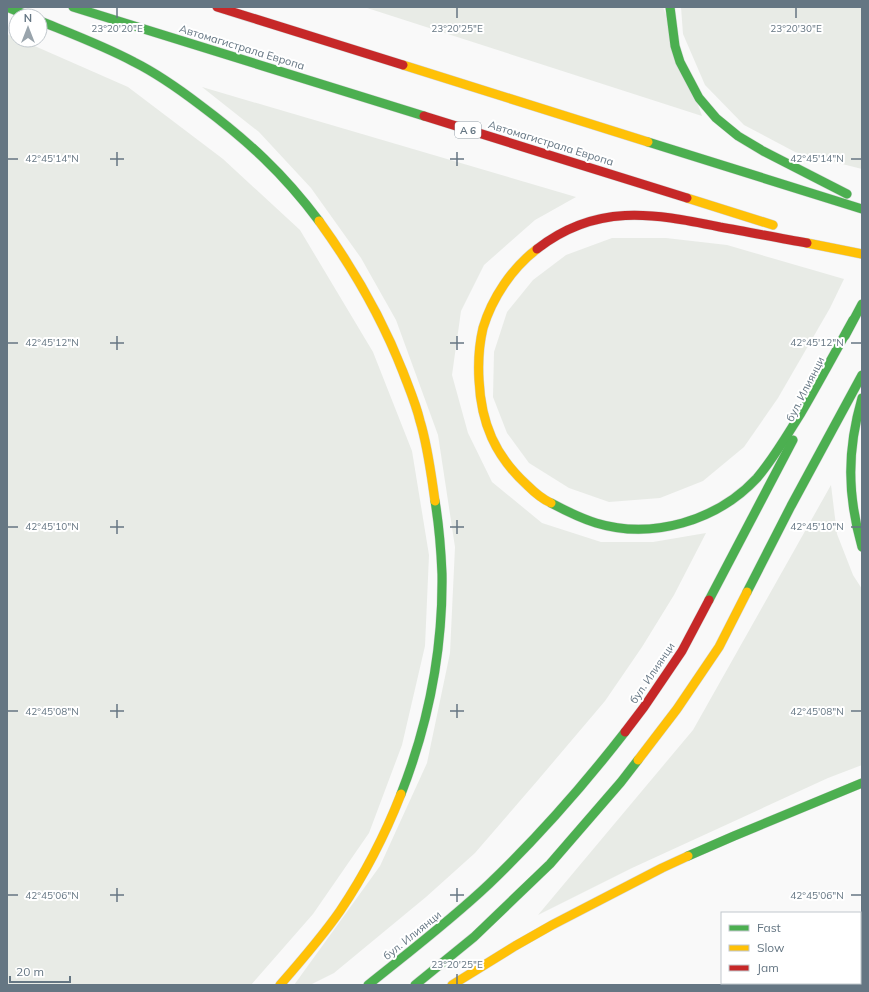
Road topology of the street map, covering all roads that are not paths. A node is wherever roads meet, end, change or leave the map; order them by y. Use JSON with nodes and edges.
{"nodes":[{"id":1,"x":73,"y":7,"type":"edge"},
{"id":2,"x":217,"y":7,"type":"edge"},
{"id":3,"x":670,"y":7,"type":"edge"},
{"id":4,"x":48,"y":23,"type":"edge"},
{"id":5,"x":862,"y":202,"type":"edge"},
{"id":6,"x":862,"y":209,"type":"edge"},
{"id":7,"x":779,"y":226,"type":"dead end"},
{"id":8,"x":794,"y":231,"type":"dead end"},
{"id":9,"x":862,"y":253,"type":"edge"},
{"id":10,"x":862,"y":304,"type":"edge"},
{"id":11,"x":853,"y":320,"type":"junction"},
{"id":12,"x":862,"y":375,"type":"edge"},
{"id":13,"x":862,"y":398,"type":"edge"},
{"id":14,"x":862,"y":547,"type":"edge"},
{"id":15,"x":862,"y":783,"type":"edge"},
{"id":16,"x":280,"y":985,"type":"edge"},
{"id":17,"x":368,"y":985,"type":"edge"},
{"id":18,"x":415,"y":985,"type":"edge"},
{"id":19,"x":452,"y":985,"type":"edge"}],
"edges":[{"from":1,"to":7,"type":"main road","name":"Автомагистрала Европа","number":"A 6"},
{"from":2,"to":6,"type":"main road"},
{"from":3,"to":5,"type":"main road"},
{"from":4,"to":16,"type":"main road"},
{"from":8,"to":9,"type":"main road"},
{"from":9,"to":11,"type":"main road"},
{"from":10,"to":11,"type":"main road","name":"бул. Илиянци"},
{"from":11,"to":17,"type":"main road","name":"бул. Илиянци"},
{"from":12,"to":18,"type":"main road"},
{"from":13,"to":14,"type":"main road"},
{"from":15,"to":19,"type":"main road"}]}
